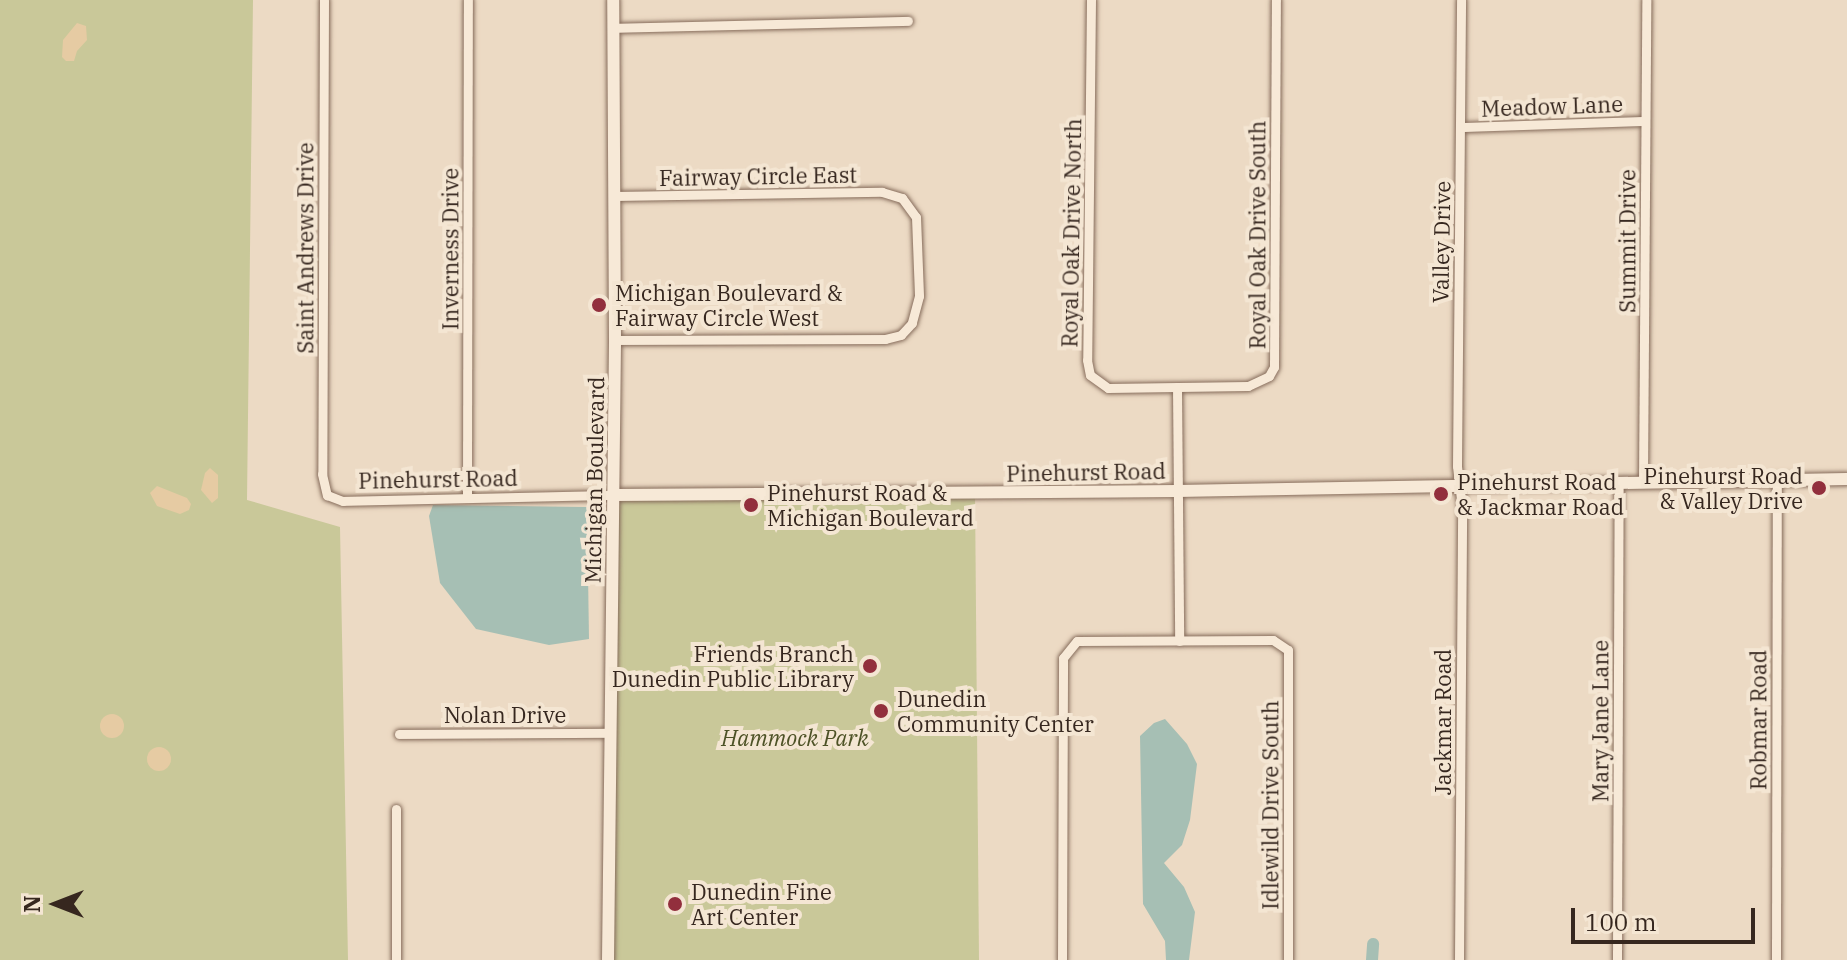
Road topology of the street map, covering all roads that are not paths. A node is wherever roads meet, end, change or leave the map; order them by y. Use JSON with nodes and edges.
{"nodes":[{"id":1,"x":324,"y":0,"type":"edge"},
{"id":2,"x":468,"y":0,"type":"edge"},
{"id":3,"x":613,"y":0,"type":"edge"},
{"id":4,"x":1091,"y":0,"type":"edge"},
{"id":5,"x":1276,"y":0,"type":"edge"},
{"id":6,"x":1461,"y":0,"type":"edge"},
{"id":7,"x":1646,"y":0,"type":"edge"},
{"id":8,"x":908,"y":21,"type":"dead end"},
{"id":9,"x":612,"y":28,"type":"junction"},
{"id":10,"x":1645,"y":121,"type":"junction"},
{"id":11,"x":1461,"y":127,"type":"junction"},
{"id":12,"x":614,"y":196,"type":"junction"},
{"id":13,"x":615,"y":340,"type":"junction"},
{"id":14,"x":1177,"y":387,"type":"junction"},
{"id":15,"x":1847,"y":479,"type":"edge"},
{"id":16,"x":1777,"y":480,"type":"junction"},
{"id":17,"x":1619,"y":482,"type":"junction"},
{"id":18,"x":1643,"y":482,"type":"junction"},
{"id":19,"x":1460,"y":484,"type":"junction"},
{"id":20,"x":1177,"y":491,"type":"junction"},
{"id":21,"x":327,"y":495,"type":"joint"},
{"id":22,"x":614,"y":495,"type":"junction"},
{"id":23,"x":467,"y":498,"type":"junction"},
{"id":24,"x":1179,"y":641,"type":"junction"},
{"id":25,"x":611,"y":733,"type":"junction"},
{"id":26,"x":399,"y":734,"type":"dead end"},
{"id":27,"x":396,"y":809,"type":"dead end"},
{"id":28,"x":396,"y":960,"type":"edge"},
{"id":29,"x":608,"y":960,"type":"edge"},
{"id":30,"x":1062,"y":960,"type":"edge"},
{"id":31,"x":1288,"y":960,"type":"edge"},
{"id":32,"x":1459,"y":960,"type":"edge"},
{"id":33,"x":1617,"y":960,"type":"edge"},
{"id":34,"x":1776,"y":960,"type":"edge"}],
"edges":[{"from":1,"to":21,"type":"street","name":"Saint Andrews Drive"},
{"from":2,"to":23,"type":"street","name":"Inverness Drive"},
{"from":3,"to":9,"type":"street","name":"Michigan Boulevard"},
{"from":4,"to":14,"type":"street","name":"Royal Oak Drive North"},
{"from":5,"to":14,"type":"street","name":"Royal Oak Drive South"},
{"from":6,"to":11,"type":"street","name":"Valley Drive"},
{"from":7,"to":10,"type":"street","name":"Summit Drive"},
{"from":8,"to":9,"type":"street"},
{"from":9,"to":12,"type":"street","name":"Michigan Boulevard"},
{"from":10,"to":11,"type":"street","name":"Meadow Lane"},
{"from":10,"to":18,"type":"street","name":"Summit Drive"},
{"from":11,"to":19,"type":"street","name":"Valley Drive"},
{"from":12,"to":13,"type":"street","name":"Michigan Boulevard"},
{"from":12,"to":13,"type":"street","name":"Fairway Circle East"},
{"from":13,"to":22,"type":"street","name":"Michigan Boulevard"},
{"from":14,"to":20,"type":"street"},
{"from":15,"to":16,"type":"street","name":"Pinehurst Road"},
{"from":16,"to":18,"type":"street","name":"Pinehurst Road"},
{"from":16,"to":34,"type":"street","name":"Robmar Road"},
{"from":17,"to":18,"type":"street","name":"Pinehurst Road"},
{"from":17,"to":19,"type":"street","name":"Pinehurst Road"},
{"from":17,"to":33,"type":"street","name":"Mary Jane Lane"},
{"from":19,"to":20,"type":"street","name":"Pinehurst Road"},
{"from":19,"to":32,"type":"street","name":"Jackmar Road"},
{"from":20,"to":22,"type":"street","name":"Pinehurst Road"},
{"from":20,"to":24,"type":"street"},
{"from":21,"to":23,"type":"street","name":"Pinehurst Road"},
{"from":22,"to":23,"type":"street","name":"Pinehurst Road"},
{"from":22,"to":25,"type":"street","name":"Michigan Boulevard"},
{"from":24,"to":30,"type":"street"},
{"from":24,"to":31,"type":"street","name":"Idlewild Drive South"},
{"from":25,"to":26,"type":"street","name":"Nolan Drive"},
{"from":25,"to":29,"type":"street","name":"Michigan Boulevard"},
{"from":27,"to":28,"type":"street"}]}
